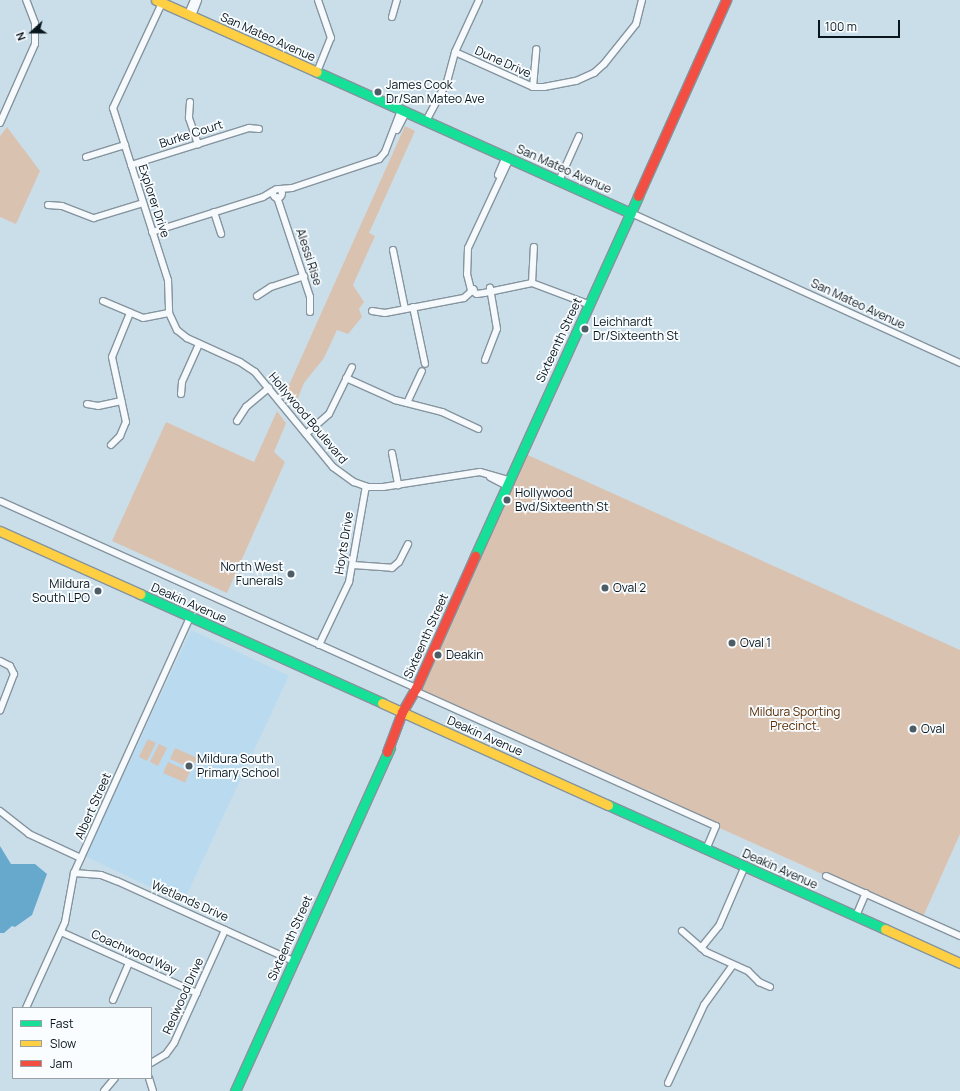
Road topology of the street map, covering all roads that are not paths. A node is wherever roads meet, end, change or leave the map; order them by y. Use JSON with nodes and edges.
{"nodes":[{"id":1,"x":26,"y":0,"type":"edge"},
{"id":2,"x":194,"y":0,"type":"edge"},
{"id":3,"x":198,"y":0,"type":"edge"},
{"id":4,"x":318,"y":0,"type":"edge"},
{"id":5,"x":397,"y":0,"type":"edge"},
{"id":6,"x":479,"y":0,"type":"edge"},
{"id":7,"x":642,"y":0,"type":"edge"},
{"id":8,"x":726,"y":0,"type":"edge"},
{"id":9,"x":159,"y":1,"type":"edge"},
{"id":10,"x":190,"y":15,"type":"junction"},
{"id":11,"x":392,"y":17,"type":"dead end"},
{"id":12,"x":536,"y":49,"type":"dead end"},
{"id":13,"x":455,"y":52,"type":"junction"},
{"id":14,"x":317,"y":72,"type":"junction"},
{"id":15,"x":533,"y":87,"type":"junction"},
{"id":16,"x":190,"y":102,"type":"dead end"},
{"id":17,"x":404,"y":111,"type":"junction"},
{"id":18,"x":428,"y":122,"type":"junction"},
{"id":19,"x":0,"y":123,"type":"edge"},
{"id":20,"x":258,"y":129,"type":"dead end"},
{"id":21,"x":579,"y":136,"type":"dead end"},
{"id":22,"x":198,"y":144,"type":"junction"},
{"id":23,"x":125,"y":145,"type":"junction"},
{"id":24,"x":86,"y":157,"type":"dead end"},
{"id":25,"x":508,"y":157,"type":"junction"},
{"id":26,"x":131,"y":165,"type":"junction"},
{"id":27,"x":559,"y":181,"type":"junction"},
{"id":28,"x":278,"y":194,"type":"junction"},
{"id":29,"x":143,"y":203,"type":"junction"},
{"id":30,"x":48,"y":205,"type":"dead end"},
{"id":31,"x":214,"y":212,"type":"junction"},
{"id":32,"x":631,"y":213,"type":"junction"},
{"id":33,"x":152,"y":232,"type":"junction"},
{"id":34,"x":221,"y":234,"type":"dead end"},
{"id":35,"x":534,"y":247,"type":"dead end"},
{"id":36,"x":393,"y":250,"type":"dead end"},
{"id":37,"x":304,"y":276,"type":"junction"},
{"id":38,"x":168,"y":280,"type":"joint"},
{"id":39,"x":532,"y":283,"type":"junction"},
{"id":40,"x":473,"y":290,"type":"junction"},
{"id":41,"x":490,"y":290,"type":"junction"},
{"id":42,"x":257,"y":296,"type":"dead end"},
{"id":43,"x":103,"y":301,"type":"dead end"},
{"id":44,"x":588,"y":306,"type":"junction"},
{"id":45,"x":413,"y":307,"type":"junction"},
{"id":46,"x":405,"y":309,"type":"junction"},
{"id":47,"x":372,"y":311,"type":"dead end"},
{"id":48,"x":310,"y":312,"type":"dead end"},
{"id":49,"x":130,"y":313,"type":"junction"},
{"id":50,"x":169,"y":314,"type":"junction"},
{"id":51,"x":199,"y":344,"type":"junction"},
{"id":52,"x":485,"y":360,"type":"dead end"},
{"id":53,"x":960,"y":363,"type":"edge"},
{"id":54,"x":425,"y":364,"type":"dead end"},
{"id":55,"x":352,"y":367,"type":"dead end"},
{"id":56,"x":422,"y":371,"type":"dead end"},
{"id":57,"x":346,"y":378,"type":"junction"},
{"id":58,"x":269,"y":388,"type":"junction"},
{"id":59,"x":181,"y":394,"type":"dead end"},
{"id":60,"x":121,"y":401,"type":"junction"},
{"id":61,"x":407,"y":403,"type":"junction"},
{"id":62,"x":87,"y":404,"type":"dead end"},
{"id":63,"x":237,"y":421,"type":"dead end"},
{"id":64,"x":478,"y":429,"type":"dead end"},
{"id":65,"x":306,"y":434,"type":"junction"},
{"id":66,"x":111,"y":445,"type":"dead end"},
{"id":67,"x":392,"y":453,"type":"dead end"},
{"id":68,"x":508,"y":483,"type":"junction"},
{"id":69,"x":398,"y":485,"type":"junction"},
{"id":70,"x":366,"y":486,"type":"junction"},
{"id":71,"x":0,"y":501,"type":"edge"},
{"id":72,"x":1,"y":534,"type":"edge"},
{"id":73,"x":408,"y":544,"type":"dead end"},
{"id":74,"x":353,"y":565,"type":"junction"},
{"id":75,"x":190,"y":617,"type":"junction"},
{"id":76,"x":319,"y":645,"type":"junction"},
{"id":77,"x":0,"y":661,"type":"edge"},
{"id":78,"x":415,"y":689,"type":"junction"},
{"id":79,"x":0,"y":710,"type":"edge"},
{"id":80,"x":405,"y":713,"type":"junction"},
{"id":81,"x":0,"y":811,"type":"edge"},
{"id":82,"x":706,"y":849,"type":"junction"},
{"id":83,"x":81,"y":858,"type":"junction"},
{"id":84,"x":745,"y":866,"type":"junction"},
{"id":85,"x":74,"y":873,"type":"junction"},
{"id":86,"x":826,"y":876,"type":"dead end"},
{"id":87,"x":866,"y":893,"type":"junction"},
{"id":88,"x":856,"y":916,"type":"junction"},
{"id":89,"x":226,"y":930,"type":"junction"},
{"id":90,"x":682,"y":931,"type":"dead end"},
{"id":91,"x":61,"y":932,"type":"junction"},
{"id":92,"x":960,"y":936,"type":"edge"},
{"id":93,"x":701,"y":948,"type":"junction"},
{"id":94,"x":293,"y":961,"type":"junction"},
{"id":95,"x":129,"y":963,"type":"junction"},
{"id":96,"x":960,"y":963,"type":"edge"},
{"id":97,"x":733,"y":964,"type":"junction"},
{"id":98,"x":770,"y":987,"type":"dead end"},
{"id":99,"x":197,"y":993,"type":"junction"},
{"id":100,"x":113,"y":1000,"type":"dead end"},
{"id":101,"x":26,"y":1007,"type":"edge"},
{"id":102,"x":152,"y":1062,"type":"edge"},
{"id":103,"x":113,"y":1079,"type":"edge"},
{"id":104,"x":149,"y":1079,"type":"edge"},
{"id":105,"x":668,"y":1083,"type":"dead end"},
{"id":106,"x":104,"y":1091,"type":"edge"},
{"id":107,"x":153,"y":1091,"type":"edge"},
{"id":108,"x":234,"y":1091,"type":"edge"}],
"edges":[{"from":1,"to":19,"type":"street"},
{"from":2,"to":10,"type":"street"},
{"from":3,"to":10,"type":"street"},
{"from":4,"to":14,"type":"street"},
{"from":5,"to":11,"type":"street"},
{"from":6,"to":13,"type":"street"},
{"from":7,"to":15,"type":"street","name":"Dune Drive"},
{"from":8,"to":32,"type":"main road","name":"Sixteenth Street"},
{"from":9,"to":10,"type":"main road","name":"San Mateo Avenue"},
{"from":9,"to":23,"type":"street","name":"Explorer Drive"},
{"from":10,"to":14,"type":"main road","name":"San Mateo Avenue"},
{"from":12,"to":15,"type":"street"},
{"from":13,"to":15,"type":"street","name":"Dune Drive"},
{"from":13,"to":18,"type":"street"},
{"from":14,"to":17,"type":"main road","name":"San Mateo Avenue"},
{"from":16,"to":22,"type":"street"},
{"from":17,"to":18,"type":"main road","name":"San Mateo Avenue"},
{"from":17,"to":28,"type":"street"},
{"from":18,"to":25,"type":"main road","name":"San Mateo Avenue"},
{"from":20,"to":22,"type":"street","name":"Burke Court"},
{"from":21,"to":27,"type":"street"},
{"from":22,"to":26,"type":"street","name":"Burke Court"},
{"from":23,"to":24,"type":"street"},
{"from":23,"to":26,"type":"street","name":"Explorer Drive"},
{"from":25,"to":27,"type":"main road","name":"San Mateo Avenue"},
{"from":25,"to":40,"type":"street"},
{"from":26,"to":29,"type":"street","name":"Explorer Drive"},
{"from":27,"to":32,"type":"main road","name":"San Mateo Avenue"},
{"from":28,"to":31,"type":"street"},
{"from":28,"to":37,"type":"street","name":"Alessi Rise"},
{"from":29,"to":30,"type":"street"},
{"from":29,"to":33,"type":"street","name":"Explorer Drive"},
{"from":31,"to":33,"type":"street"},
{"from":31,"to":34,"type":"street"},
{"from":32,"to":44,"type":"main road","name":"Sixteenth Street"},
{"from":32,"to":53,"type":"street","name":"San Mateo Avenue"},
{"from":33,"to":38,"type":"street","name":"Explorer Drive"},
{"from":35,"to":39,"type":"street"},
{"from":36,"to":46,"type":"street"},
{"from":37,"to":42,"type":"street"},
{"from":37,"to":48,"type":"street","name":"Alessi Rise"},
{"from":38,"to":50,"type":"street","name":"Hollywood Boulevard"},
{"from":39,"to":41,"type":"street"},
{"from":39,"to":44,"type":"street"},
{"from":40,"to":41,"type":"street"},
{"from":40,"to":45,"type":"street"},
{"from":41,"to":52,"type":"street"},
{"from":43,"to":49,"type":"street"},
{"from":44,"to":68,"type":"main road","name":"Sixteenth Street"},
{"from":45,"to":46,"type":"street"},
{"from":45,"to":54,"type":"street"},
{"from":46,"to":47,"type":"street"},
{"from":49,"to":50,"type":"street"},
{"from":49,"to":60,"type":"street"},
{"from":50,"to":51,"type":"street","name":"Hollywood Boulevard"},
{"from":51,"to":58,"type":"street","name":"Hollywood Boulevard"},
{"from":51,"to":59,"type":"street"},
{"from":55,"to":57,"type":"street"},
{"from":56,"to":61,"type":"street"},
{"from":57,"to":61,"type":"street"},
{"from":57,"to":65,"type":"street"},
{"from":58,"to":63,"type":"street"},
{"from":58,"to":65,"type":"street","name":"Hollywood Boulevard"},
{"from":60,"to":62,"type":"street"},
{"from":60,"to":66,"type":"street"},
{"from":61,"to":64,"type":"street"},
{"from":65,"to":70,"type":"street","name":"Hollywood Boulevard"},
{"from":67,"to":69,"type":"street"},
{"from":68,"to":69,"type":"street","name":"Hollywood Boulevard"},
{"from":68,"to":78,"type":"main road","name":"Sixteenth Street"},
{"from":69,"to":70,"type":"street","name":"Hollywood Boulevard"},
{"from":70,"to":74,"type":"street","name":"Hoyts Drive"},
{"from":71,"to":76,"type":"street","name":"Deakin Avenue"},
{"from":72,"to":75,"type":"main road","name":"Deakin Avenue"},
{"from":73,"to":74,"type":"street"},
{"from":74,"to":76,"type":"street","name":"Hoyts Drive"},
{"from":75,"to":80,"type":"main road","name":"Deakin Avenue"},
{"from":75,"to":83,"type":"street","name":"Albert Street"},
{"from":76,"to":78,"type":"street","name":"Deakin Avenue"},
{"from":77,"to":79,"type":"street"},
{"from":78,"to":80,"type":"main road","name":"Sixteenth Street"},
{"from":78,"to":82,"type":"street","name":"Deakin Avenue"},
{"from":80,"to":82,"type":"main road","name":"Deakin Avenue"},
{"from":80,"to":94,"type":"main road","name":"Sixteenth Street"},
{"from":81,"to":83,"type":"street"},
{"from":82,"to":84,"type":"main road","name":"Deakin Avenue"},
{"from":83,"to":85,"type":"street","name":"Albert Street"},
{"from":84,"to":88,"type":"main road","name":"Deakin Avenue"},
{"from":84,"to":93,"type":"street"},
{"from":85,"to":89,"type":"street","name":"Wetlands Drive"},
{"from":85,"to":91,"type":"street","name":"Albert Street"},
{"from":86,"to":87,"type":"street"},
{"from":87,"to":88,"type":"street"},
{"from":87,"to":92,"type":"street"},
{"from":88,"to":96,"type":"main road","name":"Deakin Avenue"},
{"from":89,"to":94,"type":"street","name":"Wetlands Drive"},
{"from":89,"to":99,"type":"street","name":"Redwood Drive"},
{"from":90,"to":93,"type":"street"},
{"from":91,"to":95,"type":"street","name":"Coachwood Way"},
{"from":91,"to":101,"type":"street","name":"Albert Street"},
{"from":93,"to":97,"type":"street"},
{"from":94,"to":108,"type":"main road","name":"Sixteenth Street"},
{"from":95,"to":99,"type":"street","name":"Coachwood Way"},
{"from":95,"to":100,"type":"street"},
{"from":97,"to":98,"type":"street"},
{"from":97,"to":105,"type":"street"},
{"from":99,"to":102,"type":"street","name":"Redwood Drive"},
{"from":103,"to":106,"type":"street"},
{"from":104,"to":107,"type":"street"}]}
